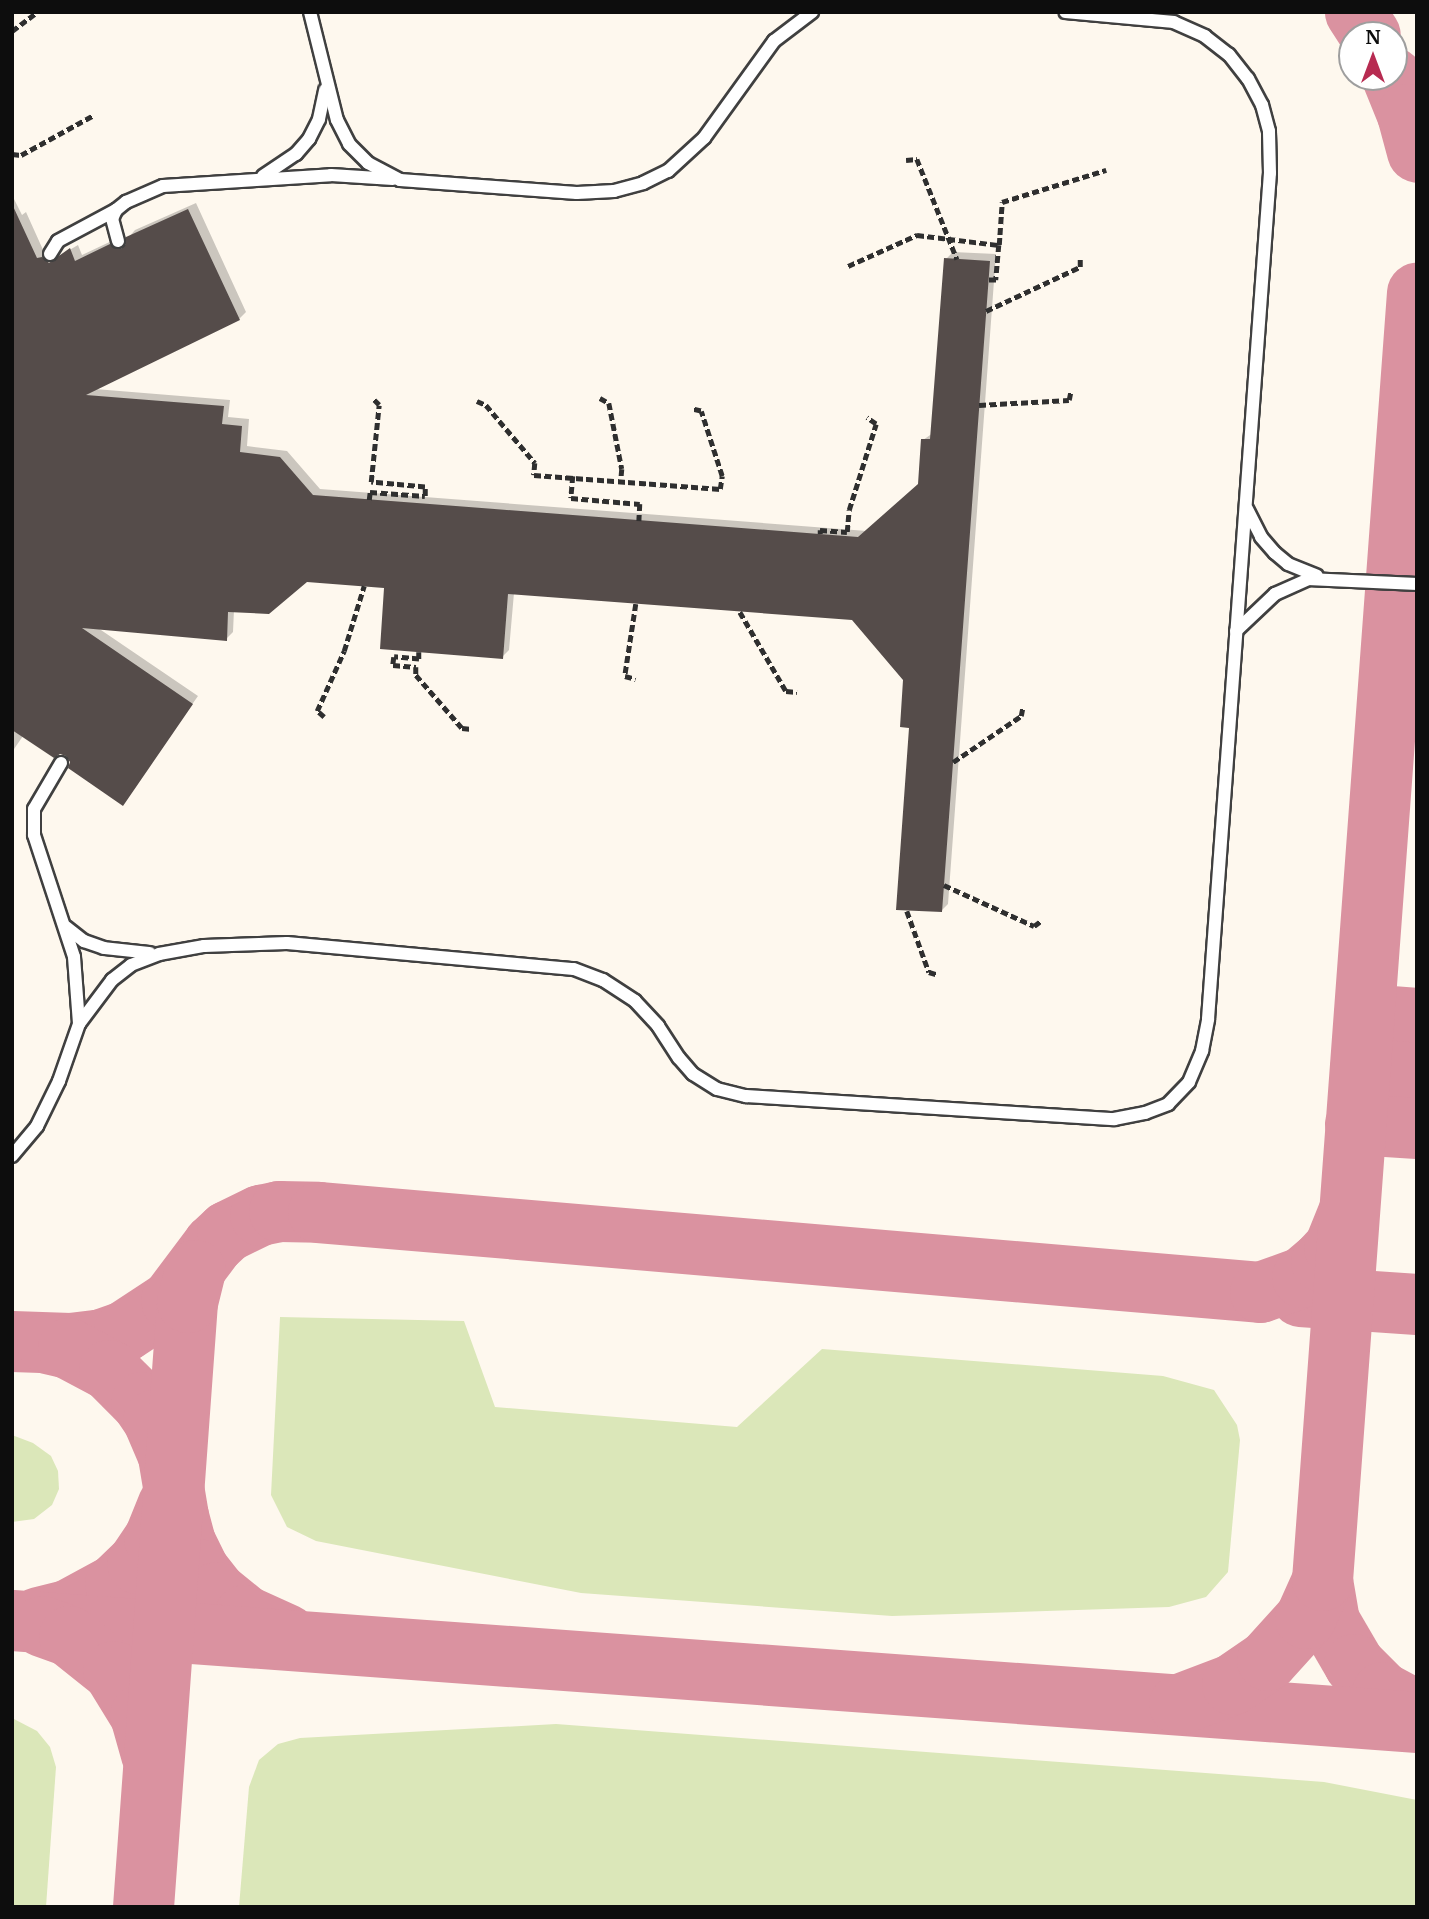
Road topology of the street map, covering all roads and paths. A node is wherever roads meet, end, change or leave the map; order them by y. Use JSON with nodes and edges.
{"nodes":[{"id":1,"x":37,"y":12,"type":"edge"},
{"id":2,"x":310,"y":12,"type":"edge"},
{"id":3,"x":812,"y":12,"type":"edge"},
{"id":4,"x":1065,"y":12,"type":"edge"},
{"id":5,"x":12,"y":31,"type":"edge"},
{"id":6,"x":325,"y":76,"type":"junction"},
{"id":7,"x":92,"y":116,"type":"dead end"},
{"id":8,"x":12,"y":154,"type":"edge"},
{"id":9,"x":906,"y":160,"type":"dead end"},
{"id":10,"x":1106,"y":170,"type":"dead end"},
{"id":11,"x":259,"y":179,"type":"junction"},
{"id":12,"x":400,"y":180,"type":"junction"},
{"id":13,"x":116,"y":210,"type":"junction"},
{"id":14,"x":118,"y":241,"type":"dead end"},
{"id":15,"x":999,"y":245,"type":"junction"},
{"id":16,"x":50,"y":254,"type":"dead end"},
{"id":17,"x":1080,"y":257,"type":"dead end"},
{"id":18,"x":957,"y":259,"type":"dead end"},
{"id":19,"x":848,"y":266,"type":"dead end"},
{"id":20,"x":988,"y":280,"type":"dead end"},
{"id":21,"x":986,"y":311,"type":"dead end"},
{"id":22,"x":1071,"y":390,"type":"dead end"},
{"id":23,"x":372,"y":398,"type":"dead end"},
{"id":24,"x":600,"y":398,"type":"dead end"},
{"id":25,"x":477,"y":401,"type":"dead end"},
{"id":26,"x":979,"y":405,"type":"dead end"},
{"id":27,"x":692,"y":409,"type":"dead end"},
{"id":28,"x":867,"y":418,"type":"dead end"},
{"id":29,"x":573,"y":476,"type":"junction"},
{"id":30,"x":621,"y":480,"type":"junction"},
{"id":31,"x":369,"y":500,"type":"dead end"},
{"id":32,"x":1245,"y":505,"type":"junction"},
{"id":33,"x":639,"y":521,"type":"dead end"},
{"id":34,"x":820,"y":534,"type":"dead end"},
{"id":35,"x":1327,"y":578,"type":"junction"},
{"id":36,"x":1417,"y":584,"type":"edge"},
{"id":37,"x":364,"y":586,"type":"dead end"},
{"id":38,"x":636,"y":604,"type":"dead end"},
{"id":39,"x":740,"y":612,"type":"dead end"},
{"id":40,"x":1236,"y":631,"type":"junction"},
{"id":41,"x":419,"y":652,"type":"dead end"},
{"id":42,"x":636,"y":679,"type":"dead end"},
{"id":43,"x":797,"y":692,"type":"dead end"},
{"id":44,"x":1023,"y":706,"type":"dead end"},
{"id":45,"x":324,"y":717,"type":"dead end"},
{"id":46,"x":472,"y":729,"type":"dead end"},
{"id":47,"x":953,"y":762,"type":"dead end"},
{"id":48,"x":61,"y":763,"type":"dead end"},
{"id":49,"x":944,"y":885,"type":"dead end"},
{"id":50,"x":907,"y":911,"type":"dead end"},
{"id":51,"x":1042,"y":920,"type":"dead end"},
{"id":52,"x":65,"y":926,"type":"junction"},
{"id":53,"x":171,"y":952,"type":"junction"},
{"id":54,"x":939,"y":975,"type":"dead end"},
{"id":55,"x":79,"y":1024,"type":"junction"},
{"id":56,"x":12,"y":1156,"type":"edge"}],
"edges":[{"from":1,"to":5,"type":"path"},
{"from":2,"to":6,"type":"lane"},
{"from":3,"to":12,"type":"lane"},
{"from":4,"to":32,"type":"lane"},
{"from":6,"to":11,"type":"lane"},
{"from":6,"to":12,"type":"lane"},
{"from":7,"to":8,"type":"path"},
{"from":9,"to":18,"type":"path","bridge":true},
{"from":10,"to":15,"type":"path"},
{"from":11,"to":12,"type":"lane"},
{"from":11,"to":13,"type":"lane"},
{"from":13,"to":14,"type":"lane"},
{"from":13,"to":16,"type":"lane"},
{"from":15,"to":19,"type":"path"},
{"from":15,"to":20,"type":"path"},
{"from":17,"to":21,"type":"path"},
{"from":22,"to":26,"type":"path"},
{"from":23,"to":31,"type":"path"},
{"from":24,"to":30,"type":"path"},
{"from":25,"to":29,"type":"path"},
{"from":27,"to":30,"type":"path"},
{"from":28,"to":34,"type":"path"},
{"from":29,"to":30,"type":"path"},
{"from":29,"to":33,"type":"path"},
{"from":32,"to":35,"type":"lane"},
{"from":32,"to":40,"type":"lane"},
{"from":35,"to":36,"type":"lane"},
{"from":35,"to":40,"type":"lane"},
{"from":37,"to":45,"type":"path"},
{"from":38,"to":42,"type":"path"},
{"from":39,"to":43,"type":"path"},
{"from":40,"to":53,"type":"lane"},
{"from":41,"to":46,"type":"path"},
{"from":44,"to":47,"type":"path"},
{"from":48,"to":52,"type":"lane"},
{"from":49,"to":51,"type":"path"},
{"from":50,"to":54,"type":"path"},
{"from":52,"to":53,"type":"lane"},
{"from":52,"to":55,"type":"lane"},
{"from":53,"to":55,"type":"lane"},
{"from":55,"to":56,"type":"lane"}]}
